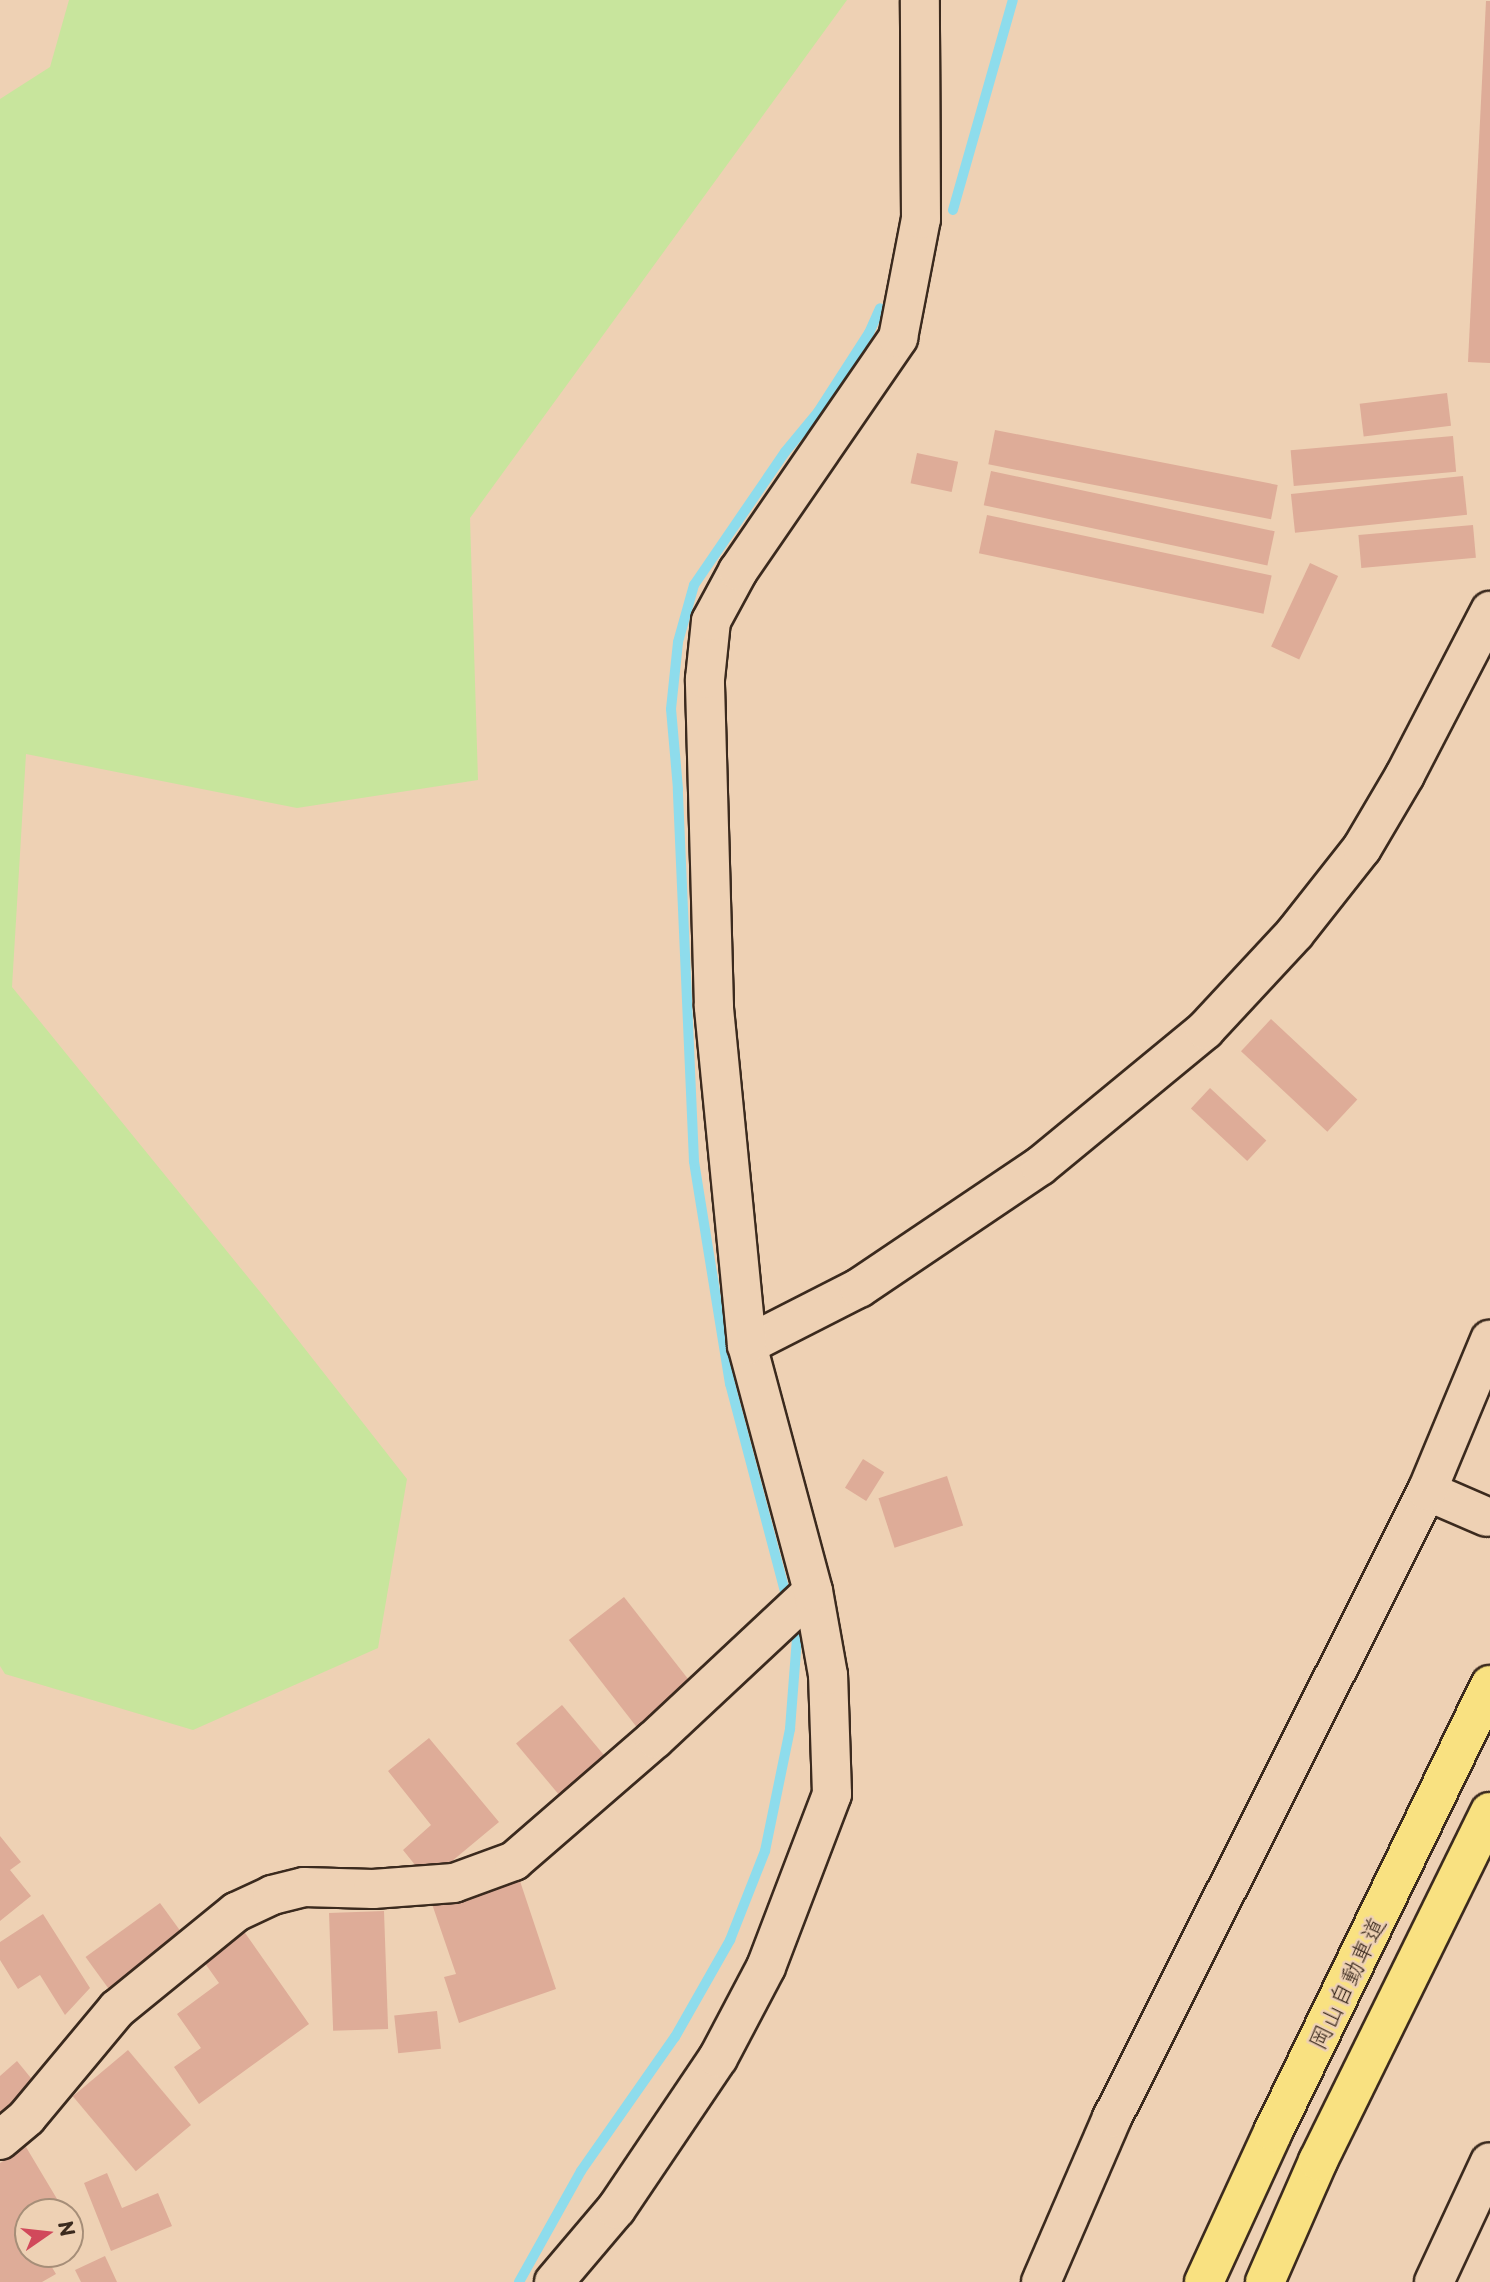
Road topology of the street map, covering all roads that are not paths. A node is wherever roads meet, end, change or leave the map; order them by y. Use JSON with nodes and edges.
{"nodes":[{"id":1,"x":920,"y":0,"type":"edge"},
{"id":2,"x":1490,"y":611,"type":"edge"},
{"id":3,"x":1490,"y":1340,"type":"edge"},
{"id":4,"x":747,"y":1345,"type":"junction"},
{"id":5,"x":1427,"y":1491,"type":"junction"},
{"id":6,"x":1487,"y":1517,"type":"dead end"},
{"id":7,"x":797,"y":1606,"type":"junction"},
{"id":8,"x":1490,"y":1685,"type":"edge"},
{"id":9,"x":1488,"y":1818,"type":"edge"},
{"id":10,"x":0,"y":2140,"type":"edge"},
{"id":11,"x":1490,"y":2162,"type":"edge"},
{"id":12,"x":554,"y":2282,"type":"edge"},
{"id":13,"x":1041,"y":2282,"type":"edge"},
{"id":14,"x":1204,"y":2282,"type":"edge"},
{"id":15,"x":1265,"y":2282,"type":"edge"},
{"id":16,"x":1434,"y":2282,"type":"edge"}],
"edges":[{"from":1,"to":4,"type":"street"},
{"from":2,"to":4,"type":"street"},
{"from":3,"to":5,"type":"street"},
{"from":4,"to":7,"type":"street"},
{"from":5,"to":6,"type":"street"},
{"from":5,"to":13,"type":"street"},
{"from":7,"to":10,"type":"street"},
{"from":7,"to":12,"type":"street"},
{"from":8,"to":14,"type":"highway","name":"岡山自動車道"},
{"from":9,"to":15,"type":"highway"},
{"from":11,"to":16,"type":"street"}]}
